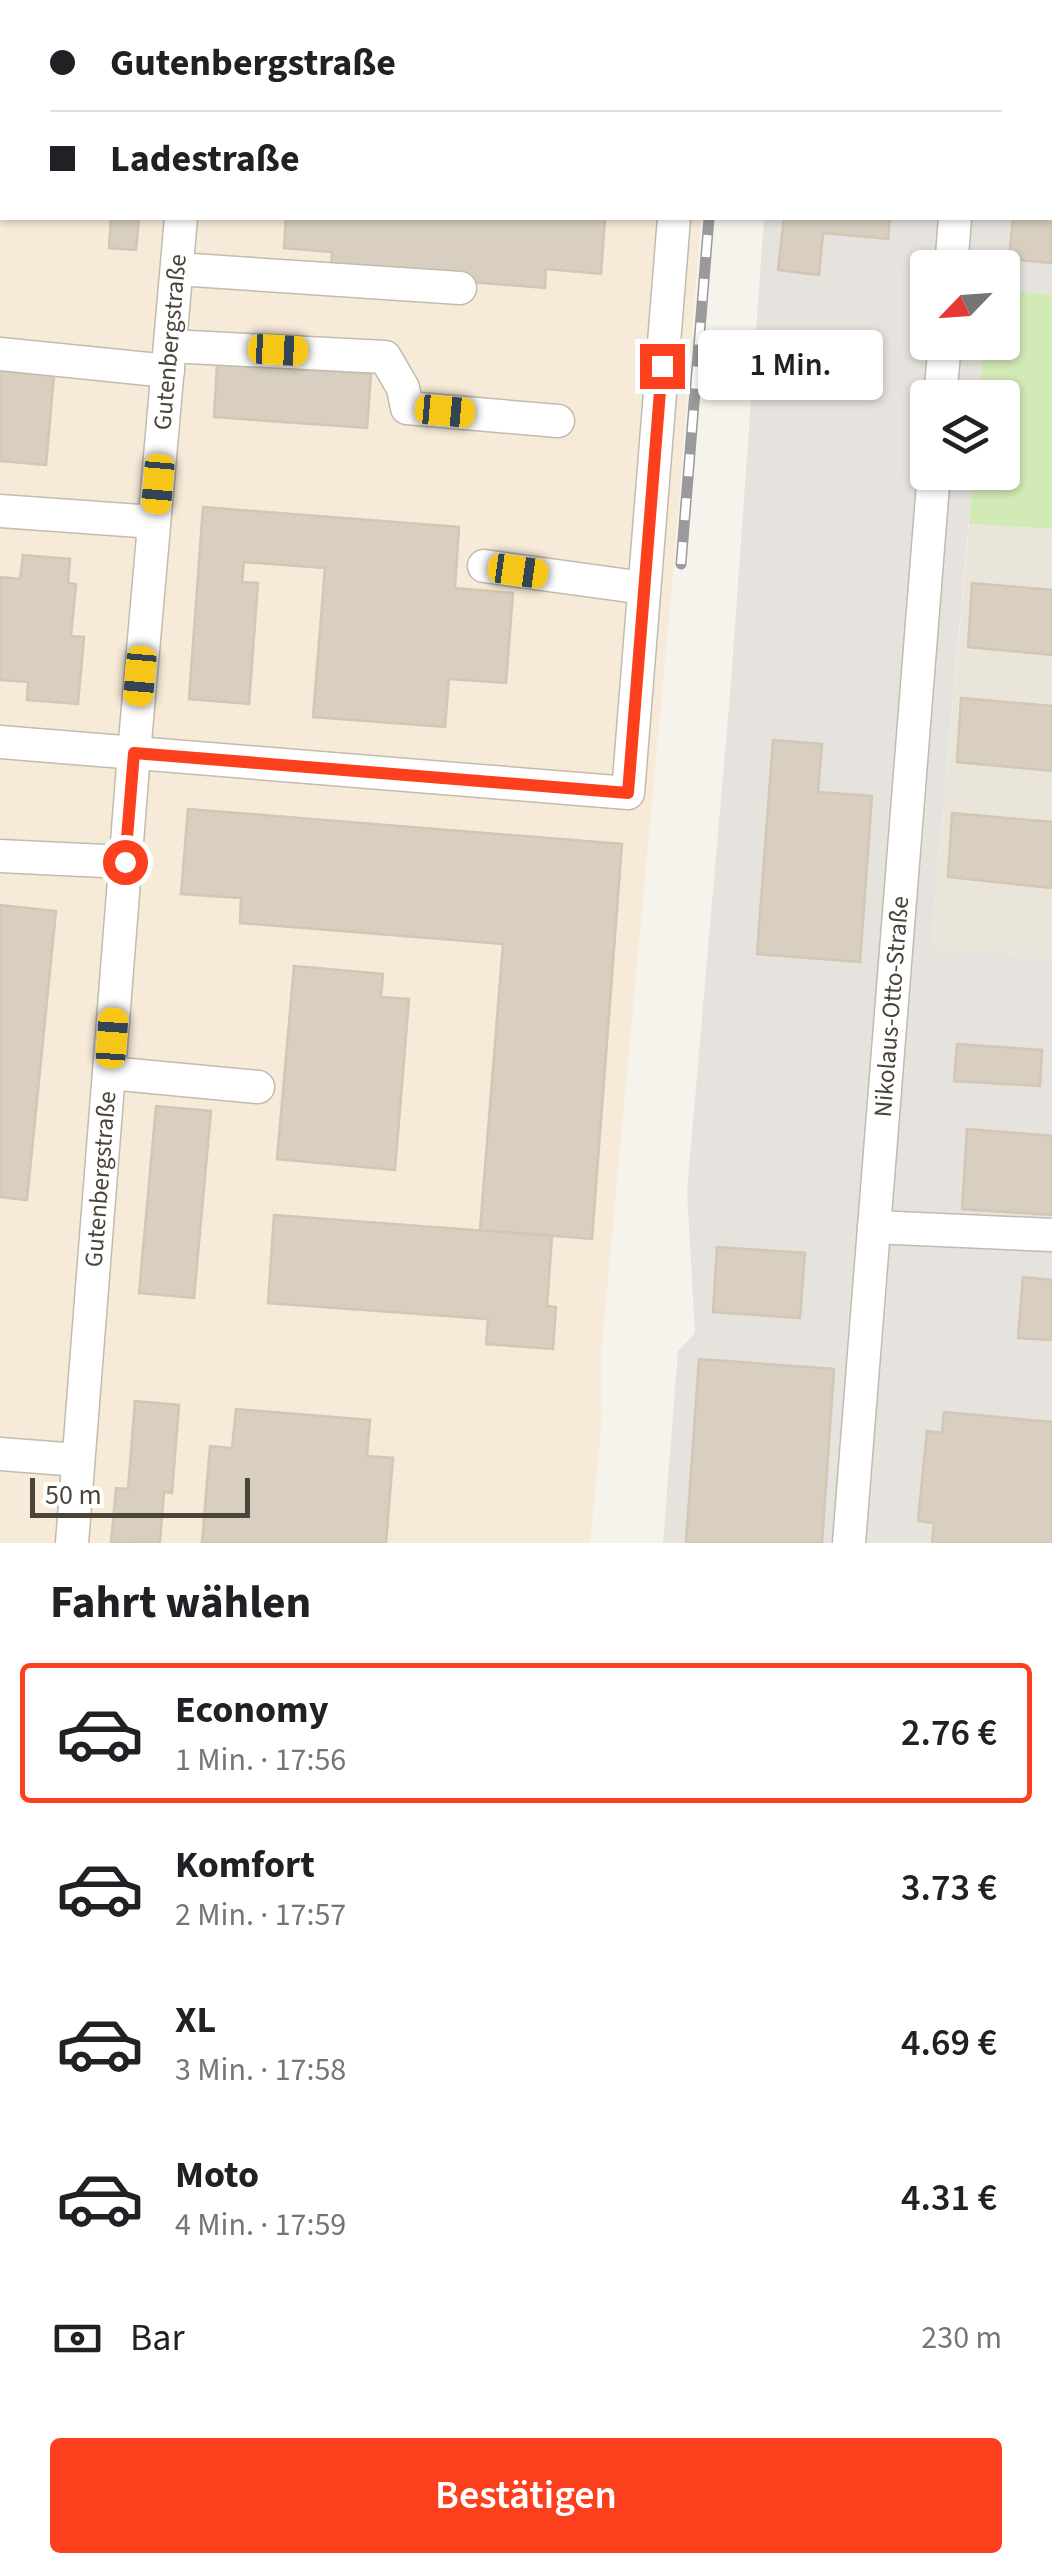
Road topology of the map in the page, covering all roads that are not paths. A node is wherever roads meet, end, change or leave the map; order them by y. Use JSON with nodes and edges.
{"nodes":[{"id":1,"x":182,"y":220,"type":"edge"},
{"id":2,"x":674,"y":220,"type":"edge"},
{"id":3,"x":954,"y":220,"type":"edge"},
{"id":4,"x":951,"y":250,"type":"edge"},
{"id":5,"x":177,"y":270,"type":"junction"},
{"id":6,"x":460,"y":288,"type":"dead end"},
{"id":7,"x":0,"y":354,"type":"edge"},
{"id":8,"x":169,"y":358,"type":"junction"},
{"id":9,"x":558,"y":420,"type":"dead end"},
{"id":10,"x":933,"y":490,"type":"edge"},
{"id":11,"x":0,"y":512,"type":"edge"},
{"id":12,"x":154,"y":522,"type":"junction"},
{"id":13,"x":484,"y":566,"type":"dead end"},
{"id":14,"x":644,"y":588,"type":"junction"},
{"id":15,"x":0,"y":742,"type":"edge"},
{"id":16,"x":134,"y":753,"type":"junction"},
{"id":17,"x":0,"y":856,"type":"edge"},
{"id":18,"x":125,"y":862,"type":"junction"},
{"id":19,"x":109,"y":1073,"type":"junction"},
{"id":20,"x":258,"y":1087,"type":"dead end"},
{"id":21,"x":874,"y":1227,"type":"junction"},
{"id":22,"x":1052,"y":1236,"type":"edge"},
{"id":23,"x":0,"y":1454,"type":"edge"},
{"id":24,"x":78,"y":1460,"type":"junction"},
{"id":25,"x":72,"y":1543,"type":"edge"},
{"id":26,"x":849,"y":1543,"type":"edge"}],
"edges":[{"from":1,"to":5,"type":"street","name":"Gutenbergstraße"},
{"from":2,"to":14,"type":"street"},
{"from":3,"to":4,"type":"street"},
{"from":5,"to":6,"type":"street"},
{"from":5,"to":8,"type":"street","name":"Gutenbergstraße"},
{"from":7,"to":8,"type":"street"},
{"from":8,"to":9,"type":"street"},
{"from":8,"to":12,"type":"street","name":"Gutenbergstraße"},
{"from":10,"to":21,"type":"street","name":"Nikolaus-Otto-Straße"},
{"from":11,"to":12,"type":"street"},
{"from":12,"to":16,"type":"street","name":"Gutenbergstraße"},
{"from":13,"to":14,"type":"street"},
{"from":14,"to":16,"type":"street"},
{"from":15,"to":16,"type":"street"},
{"from":16,"to":18,"type":"street","name":"Gutenbergstraße"},
{"from":17,"to":18,"type":"street"},
{"from":18,"to":19,"type":"street","name":"Gutenbergstraße"},
{"from":19,"to":20,"type":"street"},
{"from":19,"to":24,"type":"street","name":"Gutenbergstraße"},
{"from":21,"to":22,"type":"street"},
{"from":21,"to":26,"type":"street","name":"Nikolaus-Otto-Straße"},
{"from":23,"to":24,"type":"street"},
{"from":24,"to":25,"type":"street","name":"Gutenbergstraße"}]}
